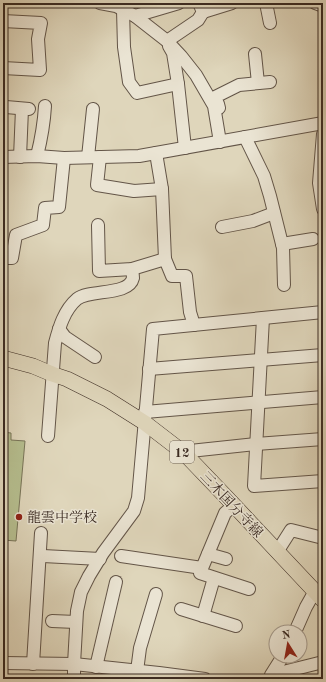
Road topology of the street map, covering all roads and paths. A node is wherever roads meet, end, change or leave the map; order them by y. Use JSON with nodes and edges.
{"nodes":[{"id":1,"x":100,"y":3,"type":"edge"},
{"id":2,"x":179,"y":3,"type":"edge"},
{"id":3,"x":232,"y":3,"type":"edge"},
{"id":4,"x":266,"y":3,"type":"edge"},
{"id":5,"x":315,"y":3,"type":"edge"},
{"id":6,"x":122,"y":6,"type":"edge"},
{"id":7,"x":323,"y":6,"type":"edge"},
{"id":8,"x":201,"y":8,"type":"edge"},
{"id":9,"x":135,"y":16,"type":"junction"},
{"id":10,"x":3,"y":21,"type":"edge"},
{"id":11,"x":270,"y":23,"type":"dead end"},
{"id":12,"x":167,"y":41,"type":"junction"},
{"id":13,"x":255,"y":54,"type":"dead end"},
{"id":14,"x":3,"y":68,"type":"edge"},
{"id":15,"x":178,"y":84,"type":"junction"},
{"id":16,"x":45,"y":106,"type":"dead end"},
{"id":17,"x":6,"y":107,"type":"dead end"},
{"id":18,"x":93,"y":109,"type":"dead end"},
{"id":19,"x":323,"y":123,"type":"edge"},
{"id":20,"x":323,"y":134,"type":"edge"},
{"id":21,"x":245,"y":137,"type":"junction"},
{"id":22,"x":222,"y":141,"type":"junction"},
{"id":23,"x":185,"y":148,"type":"junction"},
{"id":24,"x":156,"y":153,"type":"junction"},
{"id":25,"x":3,"y":156,"type":"edge"},
{"id":26,"x":37,"y":156,"type":"junction"},
{"id":27,"x":20,"y":157,"type":"junction"},
{"id":28,"x":94,"y":157,"type":"junction"},
{"id":29,"x":64,"y":158,"type":"junction"},
{"id":30,"x":162,"y":188,"type":"junction"},
{"id":31,"x":323,"y":209,"type":"edge"},
{"id":32,"x":274,"y":213,"type":"junction"},
{"id":33,"x":98,"y":225,"type":"dead end"},
{"id":34,"x":222,"y":227,"type":"dead end"},
{"id":35,"x":312,"y":239,"type":"dead end"},
{"id":36,"x":282,"y":244,"type":"junction"},
{"id":37,"x":3,"y":258,"type":"edge"},
{"id":38,"x":166,"y":259,"type":"junction"},
{"id":39,"x":132,"y":269,"type":"junction"},
{"id":40,"x":284,"y":285,"type":"dead end"},
{"id":41,"x":323,"y":312,"type":"edge"},
{"id":42,"x":263,"y":318,"type":"junction"},
{"id":43,"x":194,"y":325,"type":"junction"},
{"id":44,"x":59,"y":329,"type":"junction"},
{"id":45,"x":323,"y":355,"type":"edge"},
{"id":46,"x":95,"y":357,"type":"dead end"},
{"id":47,"x":3,"y":358,"type":"edge"},
{"id":48,"x":261,"y":360,"type":"junction"},
{"id":49,"x":149,"y":369,"type":"junction"},
{"id":50,"x":52,"y":374,"type":"junction"},
{"id":51,"x":323,"y":397,"type":"edge"},
{"id":52,"x":258,"y":402,"type":"junction"},
{"id":53,"x":145,"y":418,"type":"junction"},
{"id":54,"x":48,"y":436,"type":"dead end"},
{"id":55,"x":323,"y":439,"type":"edge"},
{"id":56,"x":256,"y":444,"type":"junction"},
{"id":57,"x":184,"y":454,"type":"junction"},
{"id":58,"x":323,"y":481,"type":"edge"},
{"id":59,"x":234,"y":505,"type":"junction"},
{"id":60,"x":41,"y":533,"type":"dead end"},
{"id":61,"x":323,"y":538,"type":"edge"},
{"id":62,"x":277,"y":552,"type":"junction"},
{"id":63,"x":208,"y":554,"type":"junction"},
{"id":64,"x":43,"y":556,"type":"dead end"},
{"id":65,"x":121,"y":556,"type":"dead end"},
{"id":66,"x":226,"y":558,"type":"dead end"},
{"id":67,"x":100,"y":559,"type":"junction"},
{"id":68,"x":202,"y":568,"type":"junction"},
{"id":69,"x":214,"y":578,"type":"junction"},
{"id":70,"x":116,"y":582,"type":"dead end"},
{"id":71,"x":249,"y":589,"type":"dead end"},
{"id":72,"x":156,"y":594,"type":"dead end"},
{"id":73,"x":319,"y":596,"type":"edge"},
{"id":74,"x":181,"y":609,"type":"dead end"},
{"id":75,"x":203,"y":616,"type":"junction"},
{"id":76,"x":52,"y":621,"type":"dead end"},
{"id":77,"x":76,"y":622,"type":"junction"},
{"id":78,"x":299,"y":624,"type":"edge"},
{"id":79,"x":236,"y":626,"type":"dead end"},
{"id":80,"x":323,"y":662,"type":"edge"},
{"id":81,"x":3,"y":663,"type":"edge"},
{"id":82,"x":32,"y":664,"type":"junction"},
{"id":83,"x":74,"y":664,"type":"junction"},
{"id":84,"x":278,"y":664,"type":"edge"},
{"id":85,"x":96,"y":666,"type":"junction"},
{"id":86,"x":137,"y":671,"type":"junction"},
{"id":87,"x":119,"y":674,"type":"edge"},
{"id":88,"x":74,"y":679,"type":"edge"},
{"id":89,"x":205,"y":679,"type":"edge"}],
"edges":[{"from":1,"to":6,"type":"street"},
{"from":2,"to":9,"type":"street"},
{"from":3,"to":8,"type":"street"},
{"from":4,"to":11,"type":"street"},
{"from":5,"to":7,"type":"street"},
{"from":6,"to":9,"type":"street"},
{"from":6,"to":15,"type":"street"},
{"from":8,"to":12,"type":"street"},
{"from":9,"to":12,"type":"street"},
{"from":10,"to":14,"type":"street"},
{"from":12,"to":15,"type":"street"},
{"from":12,"to":22,"type":"street"},
{"from":13,"to":22,"type":"street"},
{"from":15,"to":23,"type":"street"},
{"from":16,"to":26,"type":"street"},
{"from":17,"to":27,"type":"street"},
{"from":18,"to":28,"type":"street"},
{"from":19,"to":21,"type":"street"},
{"from":20,"to":31,"type":"street"},
{"from":21,"to":22,"type":"street"},
{"from":21,"to":32,"type":"street"},
{"from":22,"to":23,"type":"street"},
{"from":23,"to":24,"type":"street"},
{"from":24,"to":28,"type":"street"},
{"from":24,"to":30,"type":"street"},
{"from":25,"to":27,"type":"street"},
{"from":26,"to":27,"type":"street"},
{"from":26,"to":29,"type":"street"},
{"from":28,"to":29,"type":"street"},
{"from":28,"to":30,"type":"street"},
{"from":29,"to":37,"type":"street"},
{"from":30,"to":38,"type":"street"},
{"from":32,"to":34,"type":"street"},
{"from":32,"to":36,"type":"street"},
{"from":33,"to":39,"type":"street"},
{"from":35,"to":36,"type":"street"},
{"from":36,"to":40,"type":"street"},
{"from":38,"to":39,"type":"street"},
{"from":38,"to":43,"type":"street"},
{"from":39,"to":44,"type":"street"},
{"from":41,"to":42,"type":"street"},
{"from":42,"to":43,"type":"street"},
{"from":42,"to":48,"type":"street"},
{"from":43,"to":49,"type":"street"},
{"from":44,"to":46,"type":"street"},
{"from":44,"to":50,"type":"street"},
{"from":45,"to":48,"type":"street"},
{"from":47,"to":50,"type":"main road","name":"三木国分寺線","number":"12"},
{"from":48,"to":49,"type":"street"},
{"from":48,"to":52,"type":"street"},
{"from":49,"to":53,"type":"street"},
{"from":50,"to":53,"type":"main road","name":"三木国分寺線","number":"12"},
{"from":50,"to":54,"type":"street"},
{"from":51,"to":52,"type":"street"},
{"from":52,"to":53,"type":"street"},
{"from":52,"to":56,"type":"street"},
{"from":53,"to":57,"type":"main road","name":"三木国分寺線","number":"12"},
{"from":53,"to":67,"type":"street"},
{"from":55,"to":56,"type":"street"},
{"from":56,"to":57,"type":"street"},
{"from":56,"to":58,"type":"street"},
{"from":57,"to":59,"type":"main road","name":"三木国分寺線","number":"12"},
{"from":59,"to":62,"type":"main road","name":"三木国分寺線","number":"12"},
{"from":59,"to":63,"type":"street"},
{"from":60,"to":82,"type":"street"},
{"from":61,"to":62,"type":"street"},
{"from":62,"to":73,"type":"main road","name":"三木国分寺線","number":"12"},
{"from":63,"to":66,"type":"street"},
{"from":63,"to":68,"type":"street"},
{"from":64,"to":67,"type":"street"},
{"from":65,"to":68,"type":"street"},
{"from":67,"to":77,"type":"street"},
{"from":68,"to":69,"type":"street"},
{"from":69,"to":71,"type":"street"},
{"from":69,"to":75,"type":"street"},
{"from":70,"to":85,"type":"street"},
{"from":72,"to":86,"type":"street"},
{"from":73,"to":78,"type":"street"},
{"from":74,"to":75,"type":"street"},
{"from":75,"to":79,"type":"street"},
{"from":76,"to":77,"type":"street"},
{"from":77,"to":83,"type":"street"},
{"from":80,"to":84,"type":"street"},
{"from":81,"to":82,"type":"street"},
{"from":82,"to":83,"type":"street"},
{"from":83,"to":85,"type":"street"},
{"from":83,"to":88,"type":"street"},
{"from":85,"to":87,"type":"street"},
{"from":86,"to":87,"type":"street"},
{"from":86,"to":89,"type":"street"}]}
